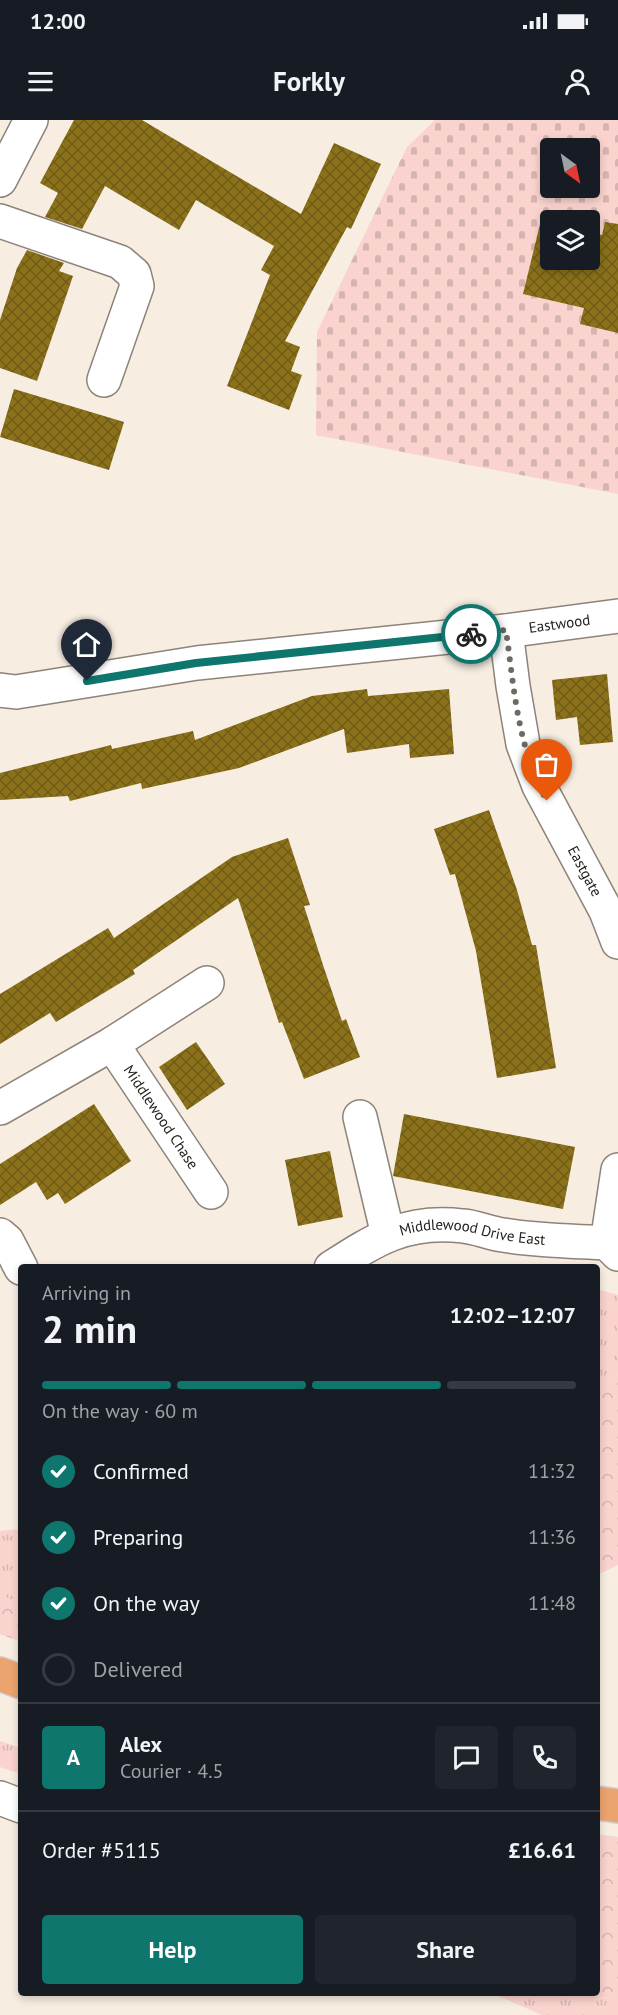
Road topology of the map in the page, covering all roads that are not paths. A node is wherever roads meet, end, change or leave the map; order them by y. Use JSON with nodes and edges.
{"nodes":[{"id":1,"x":31,"y":120,"type":"edge"},
{"id":2,"x":0,"y":180,"type":"edge"},
{"id":3,"x":0,"y":221,"type":"edge"},
{"id":4,"x":104,"y":380,"type":"dead end"},
{"id":5,"x":618,"y":616,"type":"edge"},
{"id":6,"x":506,"y":630,"type":"junction"},
{"id":7,"x":0,"y":690,"type":"edge"},
{"id":8,"x":618,"y":942,"type":"edge"},
{"id":9,"x":207,"y":983,"type":"dead end"},
{"id":10,"x":112,"y":1044,"type":"junction"},
{"id":11,"x":0,"y":1108,"type":"edge"},
{"id":12,"x":360,"y":1118,"type":"dead end"},
{"id":13,"x":618,"y":1170,"type":"edge"},
{"id":14,"x":211,"y":1192,"type":"dead end"},
{"id":15,"x":0,"y":1235,"type":"edge"},
{"id":16,"x":388,"y":1235,"type":"junction"},
{"id":17,"x":613,"y":1249,"type":"edge"},
{"id":18,"x":19,"y":1264,"type":"edge"},
{"id":19,"x":337,"y":1264,"type":"edge"},
{"id":20,"x":0,"y":1674,"type":"edge"},
{"id":21,"x":18,"y":1681,"type":"edge"},
{"id":22,"x":0,"y":1798,"type":"edge"},
{"id":23,"x":600,"y":1803,"type":"edge"},
{"id":24,"x":18,"y":1805,"type":"edge"},
{"id":25,"x":618,"y":1806,"type":"edge"}],
"edges":[{"from":1,"to":2,"type":"street"},
{"from":3,"to":4,"type":"street"},
{"from":5,"to":6,"type":"street","name":"Eastwood"},
{"from":6,"to":7,"type":"street","name":"Eastwood"},
{"from":6,"to":8,"type":"street","name":"Eastgate"},
{"from":9,"to":10,"type":"street"},
{"from":10,"to":11,"type":"street"},
{"from":10,"to":14,"type":"street","name":"Middlewood Chase"},
{"from":12,"to":16,"type":"street"},
{"from":13,"to":17,"type":"street"},
{"from":15,"to":18,"type":"street"},
{"from":16,"to":17,"type":"street","name":"Middlewood Drive East"},
{"from":16,"to":19,"type":"street","name":"Middlewood Drive East"},
{"from":20,"to":21,"type":"main road"},
{"from":22,"to":24,"type":"street"},
{"from":23,"to":25,"type":"main road"}]}
